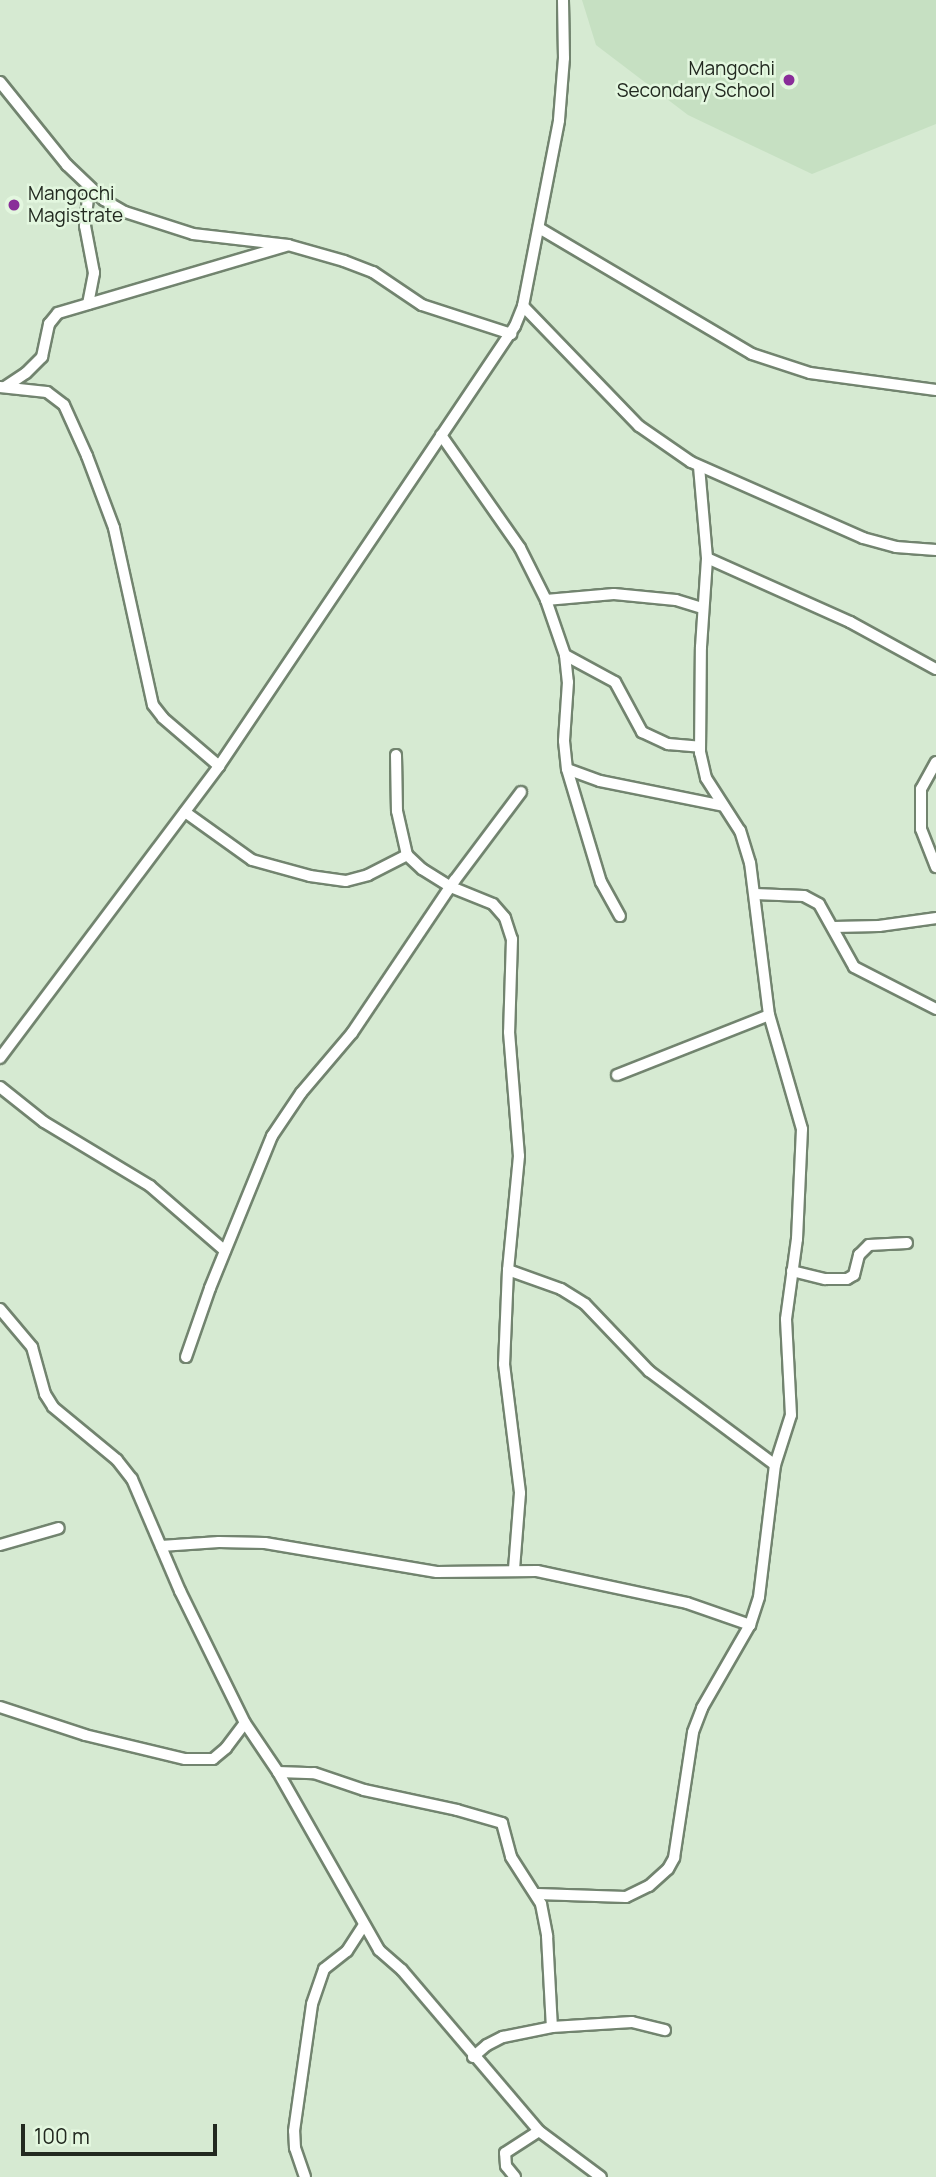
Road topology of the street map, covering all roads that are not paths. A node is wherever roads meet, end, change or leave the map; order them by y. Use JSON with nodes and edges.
{"nodes":[{"id":1,"x":563,"y":0,"type":"edge"},
{"id":2,"x":0,"y":82,"type":"edge"},
{"id":3,"x":89,"y":188,"type":"junction"},
{"id":4,"x":539,"y":228,"type":"junction"},
{"id":5,"x":288,"y":245,"type":"junction"},
{"id":6,"x":88,"y":304,"type":"junction"},
{"id":7,"x":523,"y":306,"type":"junction"},
{"id":8,"x":511,"y":334,"type":"junction"},
{"id":9,"x":3,"y":387,"type":"edge"},
{"id":10,"x":936,"y":390,"type":"edge"},
{"id":11,"x":442,"y":435,"type":"junction"},
{"id":12,"x":699,"y":466,"type":"junction"},
{"id":13,"x":936,"y":550,"type":"edge"},
{"id":14,"x":706,"y":558,"type":"junction"},
{"id":15,"x":546,"y":600,"type":"junction"},
{"id":16,"x":703,"y":608,"type":"junction"},
{"id":17,"x":565,"y":655,"type":"junction"},
{"id":18,"x":936,"y":669,"type":"edge"},
{"id":19,"x":700,"y":747,"type":"junction"},
{"id":20,"x":396,"y":755,"type":"dead end"},
{"id":21,"x":936,"y":762,"type":"edge"},
{"id":22,"x":219,"y":766,"type":"junction"},
{"id":23,"x":568,"y":769,"type":"junction"},
{"id":24,"x":521,"y":792,"type":"dead end"},
{"id":25,"x":724,"y":806,"type":"junction"},
{"id":26,"x":185,"y":812,"type":"junction"},
{"id":27,"x":407,"y":855,"type":"junction"},
{"id":28,"x":936,"y":867,"type":"edge"},
{"id":29,"x":451,"y":887,"type":"junction"},
{"id":30,"x":755,"y":894,"type":"junction"},
{"id":31,"x":620,"y":916,"type":"dead end"},
{"id":32,"x":936,"y":918,"type":"edge"},
{"id":33,"x":834,"y":927,"type":"junction"},
{"id":34,"x":936,"y":1009,"type":"edge"},
{"id":35,"x":769,"y":1015,"type":"junction"},
{"id":36,"x":0,"y":1058,"type":"edge"},
{"id":37,"x":617,"y":1074,"type":"dead end"},
{"id":38,"x":0,"y":1087,"type":"edge"},
{"id":39,"x":907,"y":1244,"type":"dead end"},
{"id":40,"x":225,"y":1251,"type":"junction"},
{"id":41,"x":508,"y":1270,"type":"junction"},
{"id":42,"x":792,"y":1271,"type":"junction"},
{"id":43,"x":0,"y":1309,"type":"edge"},
{"id":44,"x":186,"y":1357,"type":"dead end"},
{"id":45,"x":775,"y":1465,"type":"junction"},
{"id":46,"x":60,"y":1528,"type":"dead end"},
{"id":47,"x":0,"y":1545,"type":"edge"},
{"id":48,"x":161,"y":1546,"type":"junction"},
{"id":49,"x":514,"y":1570,"type":"junction"},
{"id":50,"x":750,"y":1625,"type":"junction"},
{"id":51,"x":0,"y":1707,"type":"edge"},
{"id":52,"x":245,"y":1723,"type":"junction"},
{"id":53,"x":278,"y":1772,"type":"junction"},
{"id":54,"x":537,"y":1894,"type":"junction"},
{"id":55,"x":363,"y":1925,"type":"junction"},
{"id":56,"x":552,"y":2027,"type":"junction"},
{"id":57,"x":665,"y":2030,"type":"dead end"},
{"id":58,"x":474,"y":2057,"type":"junction"},
{"id":59,"x":539,"y":2130,"type":"junction"},
{"id":60,"x":305,"y":2177,"type":"edge"},
{"id":61,"x":514,"y":2177,"type":"edge"},
{"id":62,"x":601,"y":2177,"type":"edge"}],
"edges":[{"from":1,"to":4,"type":"street"},
{"from":2,"to":3,"type":"street"},
{"from":3,"to":5,"type":"street"},
{"from":3,"to":6,"type":"street"},
{"from":4,"to":7,"type":"street"},
{"from":4,"to":10,"type":"street"},
{"from":5,"to":6,"type":"street"},
{"from":5,"to":8,"type":"street"},
{"from":6,"to":9,"type":"street"},
{"from":7,"to":8,"type":"street"},
{"from":7,"to":12,"type":"street"},
{"from":8,"to":11,"type":"street"},
{"from":9,"to":22,"type":"street"},
{"from":11,"to":15,"type":"street"},
{"from":11,"to":22,"type":"street"},
{"from":12,"to":13,"type":"street"},
{"from":12,"to":14,"type":"street"},
{"from":14,"to":16,"type":"street"},
{"from":14,"to":18,"type":"street"},
{"from":15,"to":16,"type":"street"},
{"from":15,"to":17,"type":"street"},
{"from":16,"to":19,"type":"street"},
{"from":17,"to":19,"type":"street"},
{"from":17,"to":23,"type":"street"},
{"from":19,"to":25,"type":"street"},
{"from":20,"to":27,"type":"street"},
{"from":21,"to":28,"type":"street"},
{"from":22,"to":26,"type":"street"},
{"from":23,"to":25,"type":"street"},
{"from":23,"to":31,"type":"street"},
{"from":24,"to":29,"type":"street"},
{"from":25,"to":30,"type":"street"},
{"from":26,"to":27,"type":"street"},
{"from":26,"to":36,"type":"street"},
{"from":27,"to":29,"type":"street"},
{"from":29,"to":40,"type":"street"},
{"from":29,"to":41,"type":"street"},
{"from":30,"to":33,"type":"street"},
{"from":30,"to":35,"type":"street"},
{"from":32,"to":33,"type":"street"},
{"from":33,"to":34,"type":"street"},
{"from":35,"to":37,"type":"street"},
{"from":35,"to":42,"type":"street"},
{"from":38,"to":40,"type":"street"},
{"from":39,"to":42,"type":"street"},
{"from":40,"to":44,"type":"street"},
{"from":41,"to":45,"type":"street"},
{"from":41,"to":49,"type":"street"},
{"from":42,"to":45,"type":"street"},
{"from":43,"to":48,"type":"street"},
{"from":45,"to":50,"type":"street"},
{"from":46,"to":47,"type":"street"},
{"from":48,"to":49,"type":"street"},
{"from":48,"to":52,"type":"street"},
{"from":49,"to":50,"type":"street"},
{"from":50,"to":54,"type":"street"},
{"from":51,"to":52,"type":"street"},
{"from":52,"to":53,"type":"street"},
{"from":53,"to":54,"type":"street"},
{"from":53,"to":55,"type":"street"},
{"from":54,"to":56,"type":"street"},
{"from":55,"to":58,"type":"street"},
{"from":55,"to":60,"type":"street"},
{"from":56,"to":57,"type":"street"},
{"from":56,"to":58,"type":"street"},
{"from":58,"to":59,"type":"street"},
{"from":59,"to":61,"type":"street"},
{"from":59,"to":62,"type":"street"}]}
